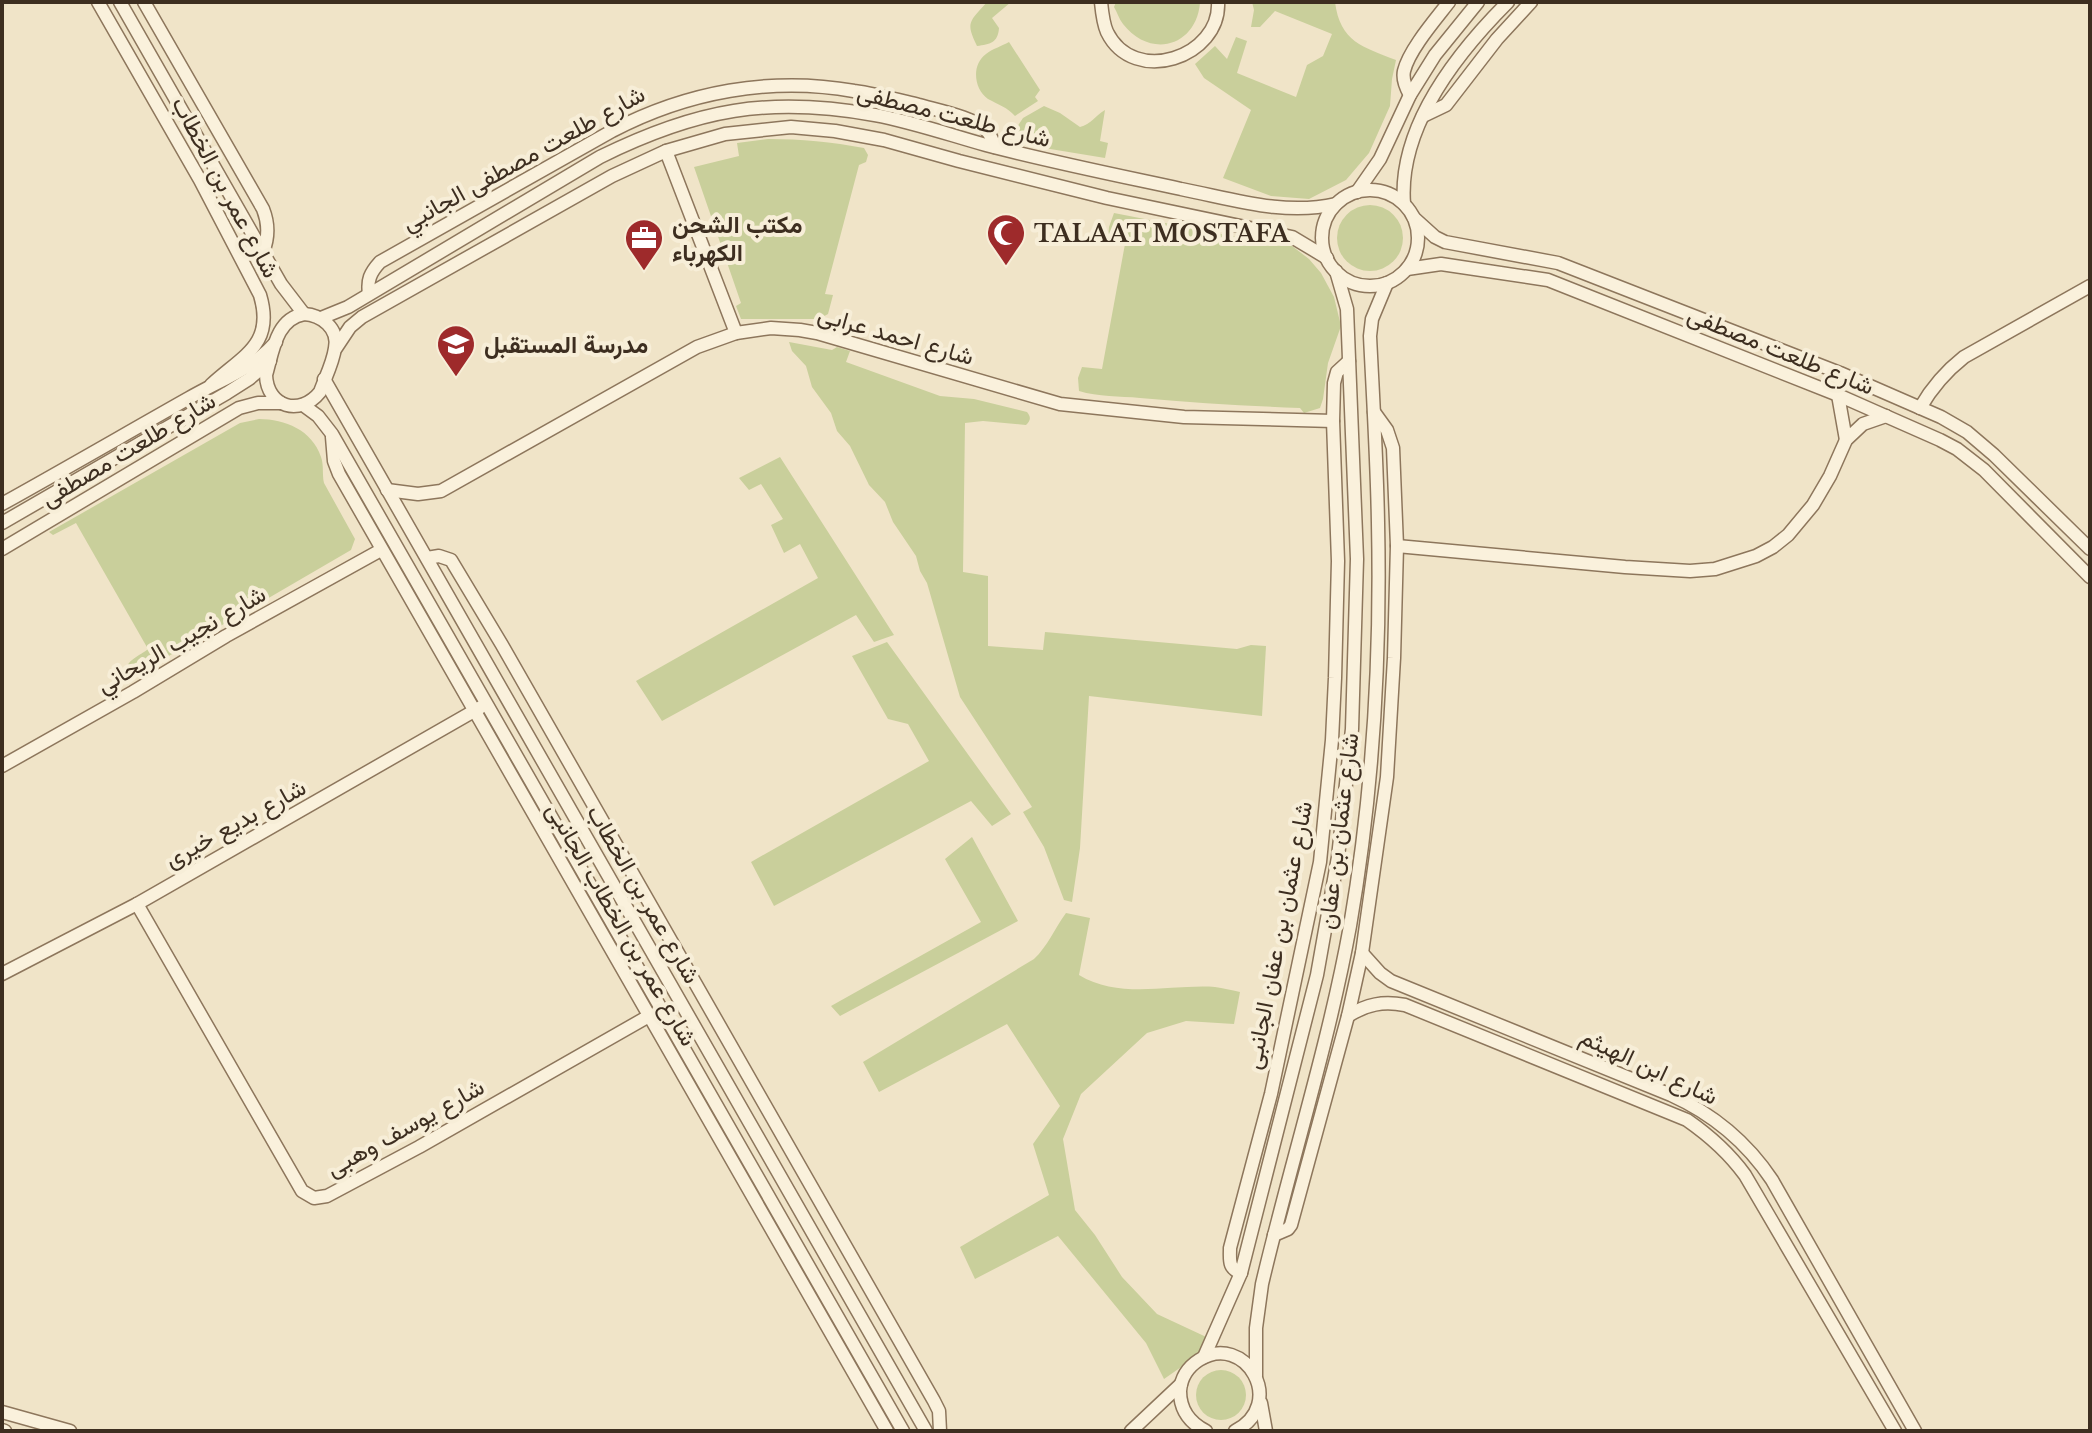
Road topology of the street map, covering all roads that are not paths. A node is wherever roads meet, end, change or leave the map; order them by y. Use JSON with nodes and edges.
{"nodes":[{"id":1,"x":98,"y":2,"type":"edge"},
{"id":2,"x":120,"y":2,"type":"edge"},
{"id":3,"x":144,"y":2,"type":"edge"},
{"id":4,"x":1101,"y":2,"type":"edge"},
{"id":5,"x":1218,"y":2,"type":"edge"},
{"id":6,"x":1449,"y":2,"type":"edge"},
{"id":7,"x":1478,"y":2,"type":"edge"},
{"id":8,"x":1508,"y":2,"type":"edge"},
{"id":9,"x":1531,"y":2,"type":"edge"},
{"id":10,"x":1410,"y":95,"type":"junction"},
{"id":11,"x":1423,"y":116,"type":"junction"},
{"id":12,"x":995,"y":147,"type":"junction"},
{"id":13,"x":666,"y":151,"type":"junction"},
{"id":14,"x":1357,"y":192,"type":"junction"},
{"id":15,"x":1336,"y":204,"type":"junction"},
{"id":16,"x":1404,"y":204,"type":"junction"},
{"id":17,"x":1414,"y":218,"type":"junction"},
{"id":18,"x":479,"y":229,"type":"junction"},
{"id":19,"x":489,"y":246,"type":"junction"},
{"id":20,"x":263,"y":252,"type":"junction"},
{"id":21,"x":1327,"y":258,"type":"junction"},
{"id":22,"x":1407,"y":269,"type":"junction"},
{"id":23,"x":1336,"y":271,"type":"junction"},
{"id":24,"x":1387,"y":283,"type":"junction"},
{"id":25,"x":2090,"y":286,"type":"edge"},
{"id":26,"x":369,"y":294,"type":"junction"},
{"id":27,"x":304,"y":314,"type":"junction"},
{"id":28,"x":321,"y":318,"type":"junction"},
{"id":29,"x":736,"y":333,"type":"junction"},
{"id":30,"x":276,"y":342,"type":"junction"},
{"id":31,"x":336,"y":348,"type":"junction"},
{"id":32,"x":270,"y":361,"type":"junction"},
{"id":33,"x":1349,"y":361,"type":"junction"},
{"id":34,"x":324,"y":379,"type":"junction"},
{"id":35,"x":211,"y":385,"type":"junction"},
{"id":36,"x":1838,"y":395,"type":"junction"},
{"id":37,"x":281,"y":403,"type":"junction"},
{"id":38,"x":303,"y":405,"type":"junction"},
{"id":39,"x":1920,"y":408,"type":"junction"},
{"id":40,"x":1374,"y":412,"type":"junction"},
{"id":41,"x":1886,"y":416,"type":"junction"},
{"id":42,"x":1333,"y":421,"type":"junction"},
{"id":43,"x":332,"y":434,"type":"junction"},
{"id":44,"x":1846,"y":440,"type":"junction"},
{"id":45,"x":387,"y":490,"type":"junction"},
{"id":46,"x":2,"y":504,"type":"edge"},
{"id":47,"x":2,"y":523,"type":"edge"},
{"id":48,"x":1397,"y":546,"type":"junction"},
{"id":49,"x":2,"y":549,"type":"edge"},
{"id":50,"x":2090,"y":549,"type":"edge"},
{"id":51,"x":381,"y":550,"type":"junction"},
{"id":52,"x":427,"y":558,"type":"junction"},
{"id":53,"x":2090,"y":577,"type":"edge"},
{"id":54,"x":481,"y":706,"type":"junction"},
{"id":55,"x":2,"y":766,"type":"edge"},
{"id":56,"x":137,"y":904,"type":"junction"},
{"id":57,"x":636,"y":925,"type":"junction"},
{"id":58,"x":619,"y":935,"type":"junction"},
{"id":59,"x":1362,"y":953,"type":"junction"},
{"id":60,"x":2,"y":974,"type":"edge"},
{"id":61,"x":1317,"y":975,"type":"junction"},
{"id":62,"x":1339,"y":980,"type":"junction"},
{"id":63,"x":649,"y":1016,"type":"junction"},
{"id":64,"x":1348,"y":1016,"type":"junction"},
{"id":65,"x":1274,"y":1235,"type":"junction"},
{"id":66,"x":1241,"y":1273,"type":"junction"},
{"id":67,"x":1847,"y":1313,"type":"junction"},
{"id":68,"x":1832,"y":1322,"type":"junction"},
{"id":69,"x":1204,"y":1357,"type":"junction"},
{"id":70,"x":1256,"y":1376,"type":"junction"},
{"id":71,"x":1181,"y":1384,"type":"junction"},
{"id":72,"x":1260,"y":1399,"type":"junction"},
{"id":73,"x":2,"y":1412,"type":"edge"},
{"id":74,"x":70,"y":1431,"type":"edge"},
{"id":75,"x":887,"y":1431,"type":"edge"},
{"id":76,"x":903,"y":1431,"type":"edge"},
{"id":77,"x":926,"y":1431,"type":"edge"},
{"id":78,"x":940,"y":1431,"type":"edge"},
{"id":79,"x":1131,"y":1431,"type":"edge"},
{"id":80,"x":1196,"y":1431,"type":"edge"},
{"id":81,"x":1204,"y":1431,"type":"edge"},
{"id":82,"x":1235,"y":1431,"type":"edge"},
{"id":83,"x":1266,"y":1431,"type":"edge"},
{"id":84,"x":1895,"y":1431,"type":"edge"},
{"id":85,"x":1915,"y":1431,"type":"edge"}],
"edges":[{"from":1,"to":35,"type":"street","name":"شارع عمر بن الخطاب"},
{"from":2,"to":20,"type":"street","name":"شارع عمر بن الخطاب"},
{"from":3,"to":20,"type":"street"},
{"from":4,"to":5,"type":"street"},
{"from":6,"to":10,"type":"street"},
{"from":7,"to":10,"type":"street"},
{"from":8,"to":11,"type":"street"},
{"from":9,"to":11,"type":"street"},
{"from":10,"to":14,"type":"street"},
{"from":11,"to":16,"type":"street"},
{"from":12,"to":15,"type":"street","name":"شارع طلعت مصطفى"},
{"from":12,"to":18,"type":"street","name":"شارع طلعت مصطفى"},
{"from":12,"to":26,"type":"street","name":"شارع طلعت مصطفى الجانبي"},
{"from":13,"to":19,"type":"street","name":"شارع طلعت مصطفى"},
{"from":13,"to":21,"type":"street","name":"شارع طلعت مصطفى"},
{"from":13,"to":29,"type":"street"},
{"from":14,"to":15,"type":"street"},
{"from":14,"to":16,"type":"street"},
{"from":15,"to":21,"type":"street"},
{"from":16,"to":17,"type":"street"},
{"from":17,"to":22,"type":"street"},
{"from":17,"to":39,"type":"street","name":"شارع طلعت مصطفى"},
{"from":18,"to":19,"type":"street"},
{"from":18,"to":26,"type":"street","name":"شارع طلعت مصطفى"},
{"from":19,"to":31,"type":"street","name":"شارع طلعت مصطفى"},
{"from":20,"to":27,"type":"street","name":"شارع عمر بن الخطاب"},
{"from":21,"to":23,"type":"street"},
{"from":22,"to":24,"type":"street"},
{"from":22,"to":36,"type":"street","name":"شارع طلعت مصطفى"},
{"from":23,"to":24,"type":"street"},
{"from":23,"to":33,"type":"street","name":"شارع عثمان بن عفان"},
{"from":24,"to":40,"type":"street","name":"شارع عثمان بن عفان"},
{"from":25,"to":39,"type":"street"},
{"from":26,"to":28,"type":"street","name":"شارع طلعت مصطفى"},
{"from":27,"to":28,"type":"street"},
{"from":27,"to":30,"type":"street"},
{"from":28,"to":31,"type":"street"},
{"from":29,"to":42,"type":"street","name":"شارع احمد عرابى"},
{"from":29,"to":45,"type":"street","name":"شارع احمد عرابى"},
{"from":30,"to":32,"type":"street"},
{"from":30,"to":35,"type":"street"},
{"from":31,"to":34,"type":"street"},
{"from":32,"to":37,"type":"street"},
{"from":32,"to":47,"type":"street","name":"شارع طلعت مصطفى"},
{"from":33,"to":42,"type":"street","name":"شارع عثمان بن عفان الجانبى"},
{"from":33,"to":61,"type":"street","name":"شارع عثمان بن عفان"},
{"from":34,"to":38,"type":"street"},
{"from":34,"to":45,"type":"street","name":"شارع عمر بن الخطاب"},
{"from":35,"to":46,"type":"street"},
{"from":36,"to":41,"type":"street","name":"شارع طلعت مصطفى"},
{"from":36,"to":44,"type":"street"},
{"from":37,"to":38,"type":"street"},
{"from":37,"to":49,"type":"street","name":"شارع طلعت مصطفى"},
{"from":38,"to":43,"type":"street","name":"شارع عمر بن الخطاب"},
{"from":39,"to":50,"type":"street","name":"شارع طلعت مصطفى"},
{"from":40,"to":48,"type":"street"},
{"from":40,"to":62,"type":"street","name":"شارع عثمان بن عفان"},
{"from":41,"to":44,"type":"street"},
{"from":41,"to":53,"type":"street","name":"شارع طلعت مصطفى"},
{"from":42,"to":66,"type":"street","name":"شارع عثمان بن عفان الجانبى"},
{"from":43,"to":51,"type":"street","name":"شارع عمر بن الخطاب الجانبى"},
{"from":43,"to":54,"type":"street","name":"شارع عمر بن الخطاب"},
{"from":44,"to":48,"type":"street"},
{"from":45,"to":52,"type":"street","name":"شارع عمر بن الخطاب"},
{"from":48,"to":59,"type":"street"},
{"from":51,"to":54,"type":"street","name":"شارع عمر بن الخطاب الجانبى"},
{"from":51,"to":55,"type":"street","name":"شارع نجيب الريحاني"},
{"from":52,"to":57,"type":"street","name":"شارع عمر بن الخطاب"},
{"from":52,"to":78,"type":"street","name":"شارع عمر بن الخطاب الجانبى"},
{"from":54,"to":56,"type":"street","name":"شارع بديع خيرى"},
{"from":54,"to":58,"type":"street","name":"شارع عمر بن الخطاب"},
{"from":54,"to":63,"type":"street","name":"شارع عمر بن الخطاب الجانبى"},
{"from":56,"to":60,"type":"street","name":"شارع بديع خيرى"},
{"from":56,"to":63,"type":"street","name":"شارع يوسف وهبى"},
{"from":57,"to":58,"type":"street"},
{"from":57,"to":77,"type":"street","name":"شارع عمر بن الخطاب"},
{"from":58,"to":76,"type":"street","name":"شارع عمر بن الخطاب"},
{"from":59,"to":64,"type":"street"},
{"from":59,"to":67,"type":"street","name":"شارع ابن الهيثم"},
{"from":61,"to":62,"type":"street"},
{"from":61,"to":66,"type":"street","name":"شارع عثمان بن عفان"},
{"from":62,"to":65,"type":"street","name":"شارع عثمان بن عفان"},
{"from":63,"to":75,"type":"street","name":"شارع عمر بن الخطاب الجانبى"},
{"from":64,"to":65,"type":"street"},
{"from":64,"to":68,"type":"street","name":"شارع ابن الهيثم"},
{"from":65,"to":70,"type":"street","name":"شارع عثمان بن عفان"},
{"from":66,"to":69,"type":"street","name":"شارع عثمان بن عفان"},
{"from":67,"to":68,"type":"street"},
{"from":67,"to":85,"type":"street","name":"شارع ابن الهيثم"},
{"from":68,"to":84,"type":"street","name":"شارع ابن الهيثم"},
{"from":69,"to":70,"type":"street"},
{"from":69,"to":71,"type":"street","name":"شارع عثمان بن عفان"},
{"from":70,"to":72,"type":"street","name":"شارع عثمان بن عفان"},
{"from":71,"to":79,"type":"street","name":"شارع عثمان بن عفان"},
{"from":71,"to":81,"type":"street"},
{"from":72,"to":82,"type":"street"},
{"from":72,"to":83,"type":"street","name":"شارع عثمان بن عفان"},
{"from":73,"to":74,"type":"street"},
{"from":80,"to":81,"type":"street"}]}
